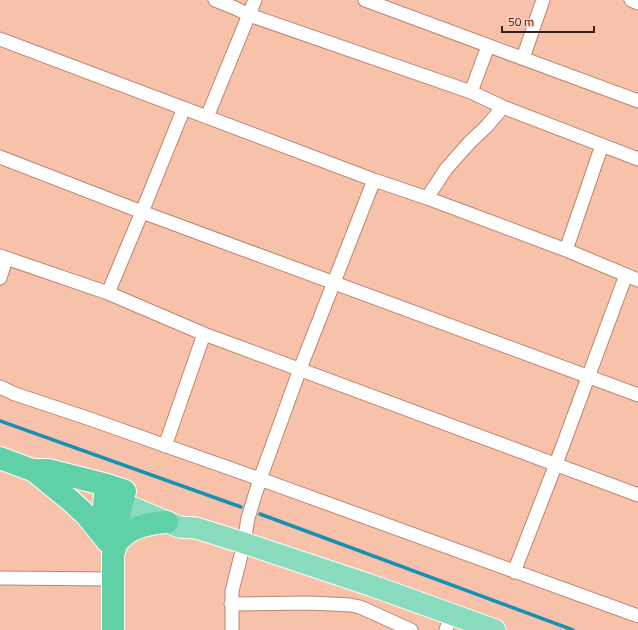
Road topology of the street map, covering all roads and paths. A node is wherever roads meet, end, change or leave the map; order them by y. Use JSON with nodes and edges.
{"nodes":[{"id":1,"x":215,"y":0,"type":"edge"},
{"id":2,"x":255,"y":0,"type":"edge"},
{"id":3,"x":365,"y":0,"type":"edge"},
{"id":4,"x":543,"y":0,"type":"edge"},
{"id":5,"x":631,"y":0,"type":"edge"},
{"id":6,"x":638,"y":2,"type":"edge"},
{"id":7,"x":234,"y":4,"type":"edge"},
{"id":8,"x":249,"y":16,"type":"junction"},
{"id":9,"x":0,"y":39,"type":"edge"},
{"id":10,"x":488,"y":46,"type":"junction"},
{"id":11,"x":523,"y":58,"type":"junction"},
{"id":12,"x":470,"y":92,"type":"junction"},
{"id":13,"x":638,"y":101,"type":"edge"},
{"id":14,"x":503,"y":106,"type":"junction"},
{"id":15,"x":184,"y":108,"type":"junction"},
{"id":16,"x":207,"y":117,"type":"junction"},
{"id":17,"x":602,"y":145,"type":"junction"},
{"id":18,"x":0,"y":157,"type":"edge"},
{"id":19,"x":638,"y":159,"type":"edge"},
{"id":20,"x":374,"y":180,"type":"junction"},
{"id":21,"x":427,"y":198,"type":"junction"},
{"id":22,"x":142,"y":212,"type":"junction"},
{"id":23,"x":566,"y":250,"type":"junction"},
{"id":24,"x":3,"y":258,"type":"edge"},
{"id":25,"x":626,"y":275,"type":"junction"},
{"id":26,"x":0,"y":278,"type":"edge"},
{"id":27,"x":638,"y":280,"type":"edge"},
{"id":28,"x":334,"y":282,"type":"junction"},
{"id":29,"x":108,"y":293,"type":"junction"},
{"id":30,"x":204,"y":334,"type":"junction"},
{"id":31,"x":300,"y":369,"type":"junction"},
{"id":32,"x":588,"y":377,"type":"junction"},
{"id":33,"x":0,"y":387,"type":"edge"},
{"id":34,"x":638,"y":395,"type":"edge"},
{"id":35,"x":166,"y":446,"type":"junction"},
{"id":36,"x":0,"y":458,"type":"edge"},
{"id":37,"x":556,"y":464,"type":"junction"},
{"id":38,"x":35,"y":472,"type":"junction"},
{"id":39,"x":260,"y":479,"type":"junction"},
{"id":40,"x":114,"y":494,"type":"junction"},
{"id":41,"x":638,"y":495,"type":"edge"},
{"id":42,"x":167,"y":522,"type":"junction"},
{"id":43,"x":196,"y":528,"type":"junction"},
{"id":44,"x":244,"y":543,"type":"junction"},
{"id":45,"x":112,"y":547,"type":"junction"},
{"id":46,"x":514,"y":572,"type":"junction"},
{"id":47,"x":0,"y":578,"type":"edge"},
{"id":48,"x":113,"y":579,"type":"junction"},
{"id":49,"x":231,"y":604,"type":"junction"},
{"id":50,"x":638,"y":616,"type":"edge"},
{"id":51,"x":449,"y":622,"type":"edge"},
{"id":52,"x":113,"y":630,"type":"edge"},
{"id":53,"x":232,"y":630,"type":"edge"},
{"id":54,"x":410,"y":630,"type":"edge"},
{"id":55,"x":495,"y":630,"type":"edge"}],
"edges":[{"from":1,"to":7,"type":"street"},
{"from":2,"to":8,"type":"street"},
{"from":3,"to":10,"type":"street"},
{"from":4,"to":11,"type":"street"},
{"from":5,"to":6,"type":"street"},
{"from":7,"to":8,"type":"street"},
{"from":8,"to":12,"type":"street"},
{"from":8,"to":16,"type":"street"},
{"from":9,"to":15,"type":"street"},
{"from":10,"to":11,"type":"street"},
{"from":10,"to":12,"type":"street"},
{"from":11,"to":13,"type":"street"},
{"from":12,"to":14,"type":"street"},
{"from":14,"to":17,"type":"street"},
{"from":14,"to":21,"type":"street"},
{"from":15,"to":16,"type":"street"},
{"from":15,"to":22,"type":"street"},
{"from":16,"to":20,"type":"street"},
{"from":17,"to":19,"type":"street"},
{"from":17,"to":23,"type":"street"},
{"from":18,"to":22,"type":"street"},
{"from":20,"to":21,"type":"street"},
{"from":20,"to":28,"type":"street"},
{"from":21,"to":23,"type":"street"},
{"from":22,"to":28,"type":"street"},
{"from":22,"to":29,"type":"street"},
{"from":23,"to":25,"type":"street"},
{"from":24,"to":26,"type":"street"},
{"from":24,"to":29,"type":"street"},
{"from":25,"to":27,"type":"street"},
{"from":25,"to":32,"type":"street"},
{"from":28,"to":31,"type":"street"},
{"from":28,"to":32,"type":"street"},
{"from":29,"to":30,"type":"street"},
{"from":30,"to":31,"type":"street"},
{"from":30,"to":35,"type":"street"},
{"from":31,"to":37,"type":"street"},
{"from":31,"to":39,"type":"street"},
{"from":32,"to":34,"type":"street"},
{"from":32,"to":37,"type":"street"},
{"from":33,"to":35,"type":"street"},
{"from":35,"to":39,"type":"street"},
{"from":36,"to":38,"type":"highway"},
{"from":37,"to":41,"type":"street"},
{"from":37,"to":46,"type":"street"},
{"from":38,"to":40,"type":"highway"},
{"from":38,"to":45,"type":"highway"},
{"from":39,"to":44,"type":"street"},
{"from":39,"to":46,"type":"street"},
{"from":40,"to":42,"type":"main road"},
{"from":40,"to":43,"type":"main road"},
{"from":40,"to":45,"type":"highway"},
{"from":42,"to":43,"type":"main road"},
{"from":42,"to":45,"type":"highway"},
{"from":43,"to":44,"type":"main road"},
{"from":44,"to":49,"type":"street"},
{"from":44,"to":51,"type":"main road"},
{"from":45,"to":48,"type":"highway"},
{"from":46,"to":50,"type":"street"},
{"from":47,"to":48,"type":"street"},
{"from":48,"to":52,"type":"highway"},
{"from":49,"to":53,"type":"street"},
{"from":49,"to":54,"type":"street"},
{"from":51,"to":55,"type":"main road"}]}
